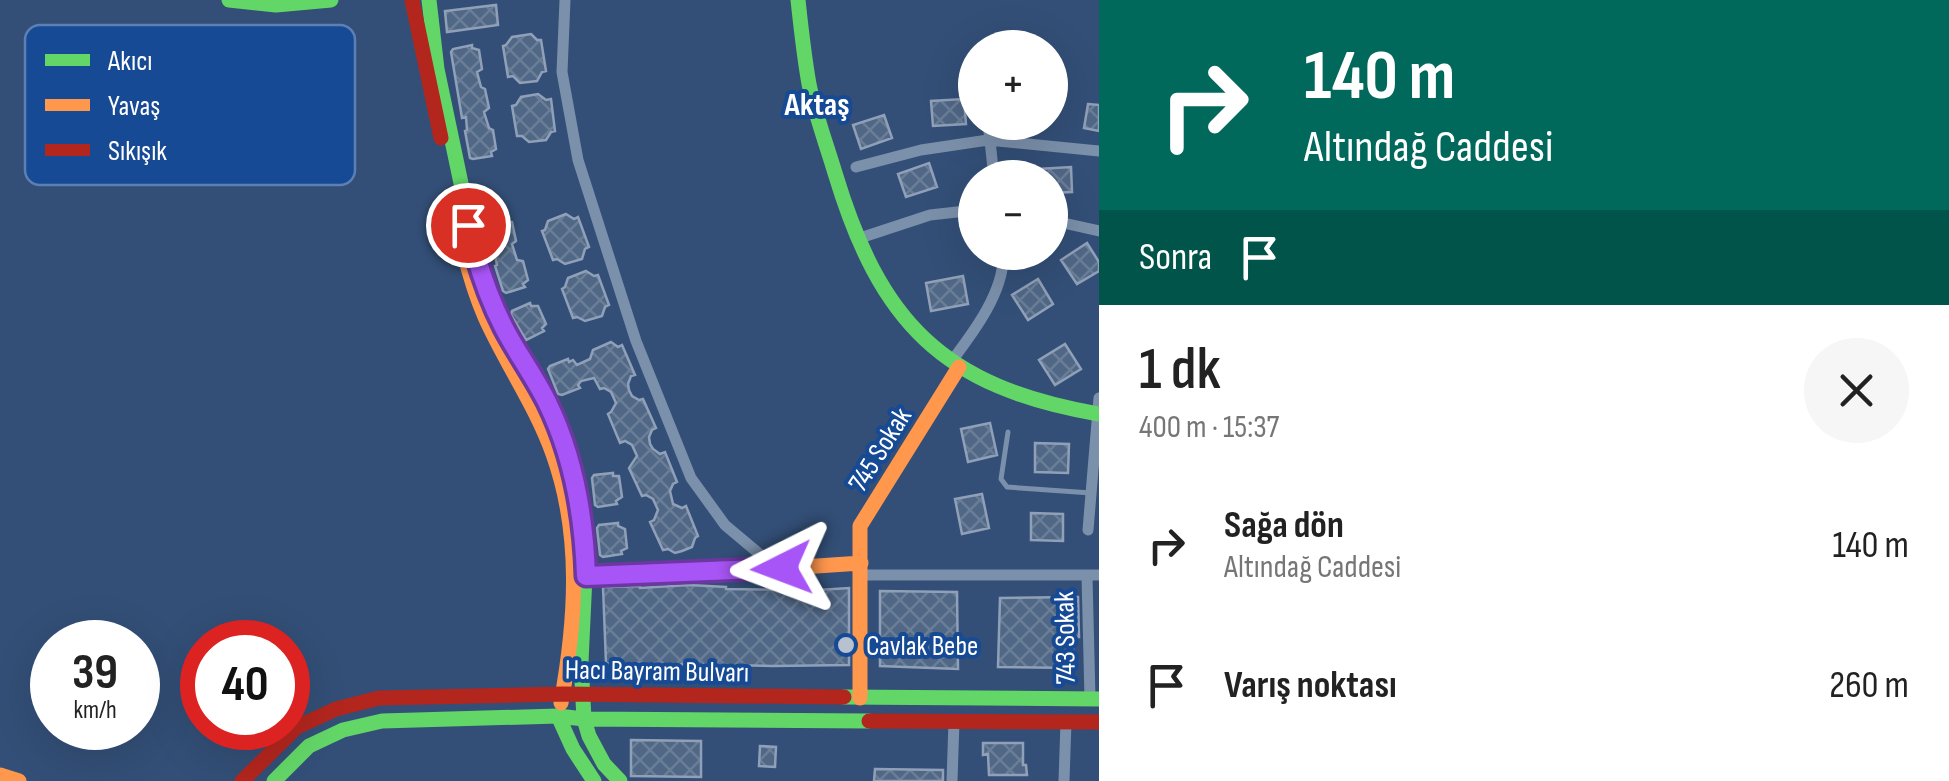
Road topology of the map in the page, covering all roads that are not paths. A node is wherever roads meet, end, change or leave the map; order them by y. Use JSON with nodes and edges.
{"nodes":[{"id":1,"x":229,"y":0,"type":"edge"},
{"id":2,"x":331,"y":0,"type":"edge"},
{"id":3,"x":395,"y":0,"type":"edge"},
{"id":4,"x":565,"y":0,"type":"edge"},
{"id":5,"x":798,"y":0,"type":"edge"},
{"id":6,"x":419,"y":1,"type":"edge"},
{"id":7,"x":273,"y":2,"type":"edge"},
{"id":8,"x":988,"y":140,"type":"junction"},
{"id":9,"x":1099,"y":151,"type":"edge"},
{"id":10,"x":991,"y":160,"type":"edge"},
{"id":11,"x":856,"y":167,"type":"dead end"},
{"id":12,"x":958,"y":212,"type":"edge"},
{"id":13,"x":1068,"y":224,"type":"edge"},
{"id":14,"x":1099,"y":231,"type":"edge"},
{"id":15,"x":857,"y":239,"type":"junction"},
{"id":16,"x":1003,"y":270,"type":"edge"},
{"id":17,"x":955,"y":364,"type":"junction"},
{"id":18,"x":1098,"y":408,"type":"edge"},
{"id":19,"x":1008,"y":432,"type":"dead end"},
{"id":20,"x":1090,"y":492,"type":"junction"},
{"id":21,"x":1088,"y":530,"type":"dead end"},
{"id":22,"x":770,"y":562,"type":"dead end"},
{"id":23,"x":860,"y":569,"type":"junction"},
{"id":24,"x":586,"y":576,"type":"junction"},
{"id":25,"x":1093,"y":576,"type":"edge"},
{"id":26,"x":562,"y":694,"type":"junction"},
{"id":27,"x":583,"y":695,"type":"junction"},
{"id":28,"x":860,"y":698,"type":"junction"},
{"id":29,"x":1094,"y":699,"type":"edge"},
{"id":30,"x":558,"y":716,"type":"junction"},
{"id":31,"x":584,"y":719,"type":"junction"},
{"id":32,"x":954,"y":721,"type":"junction"},
{"id":33,"x":1066,"y":722,"type":"junction"},
{"id":34,"x":1099,"y":722,"type":"edge"},
{"id":35,"x":590,"y":774,"type":"edge"},
{"id":36,"x":0,"y":775,"type":"edge"},
{"id":37,"x":19,"y":781,"type":"edge"},
{"id":38,"x":242,"y":781,"type":"edge"},
{"id":39,"x":274,"y":781,"type":"edge"},
{"id":40,"x":574,"y":781,"type":"edge"},
{"id":41,"x":620,"y":781,"type":"edge"},
{"id":42,"x":952,"y":781,"type":"edge"},
{"id":43,"x":1064,"y":781,"type":"edge"}],
"edges":[{"from":1,"to":7,"type":"main road"},
{"from":2,"to":7,"type":"main road"},
{"from":3,"to":6,"type":"main road"},
{"from":4,"to":22,"type":"street"},
{"from":5,"to":15,"type":"main road"},
{"from":6,"to":24,"type":"main road"},
{"from":6,"to":26,"type":"main road"},
{"from":8,"to":9,"type":"street"},
{"from":8,"to":10,"type":"street"},
{"from":8,"to":11,"type":"street"},
{"from":12,"to":15,"type":"street"},
{"from":13,"to":14,"type":"street"},
{"from":15,"to":17,"type":"main road"},
{"from":16,"to":17,"type":"street","name":"745 Sokak"},
{"from":17,"to":18,"type":"main road"},
{"from":17,"to":23,"type":"main road","name":"745 Sokak"},
{"from":18,"to":20,"type":"street"},
{"from":19,"to":20,"type":"lane"},
{"from":20,"to":21,"type":"street"},
{"from":23,"to":24,"type":"main road"},
{"from":23,"to":25,"type":"street"},
{"from":23,"to":28,"type":"main road","name":"745 Sokak"},
{"from":24,"to":27,"type":"main road"},
{"from":25,"to":29,"type":"street","name":"743 Sokak"},
{"from":26,"to":27,"type":"main road","name":"Hacı Bayram Bulvarı"},
{"from":26,"to":30,"type":"main road"},
{"from":26,"to":38,"type":"main road","name":"Hacı Bayram Bulvarı"},
{"from":27,"to":28,"type":"main road","name":"Hacı Bayram Bulvarı"},
{"from":27,"to":31,"type":"main road"},
{"from":28,"to":29,"type":"main road","name":"Hacı Bayram Bulvarı"},
{"from":30,"to":31,"type":"main road","name":"Hacı Bayram Bulvarı"},
{"from":30,"to":35,"type":"main road"},
{"from":30,"to":39,"type":"main road","name":"Hacı Bayram Bulvarı"},
{"from":31,"to":32,"type":"main road","name":"Hacı Bayram Bulvarı"},
{"from":31,"to":41,"type":"main road"},
{"from":32,"to":33,"type":"main road","name":"Hacı Bayram Bulvarı"},
{"from":32,"to":42,"type":"street"},
{"from":33,"to":34,"type":"main road","name":"Hacı Bayram Bulvarı"},
{"from":33,"to":43,"type":"street"},
{"from":35,"to":40,"type":"street"},
{"from":36,"to":37,"type":"main road"}]}
